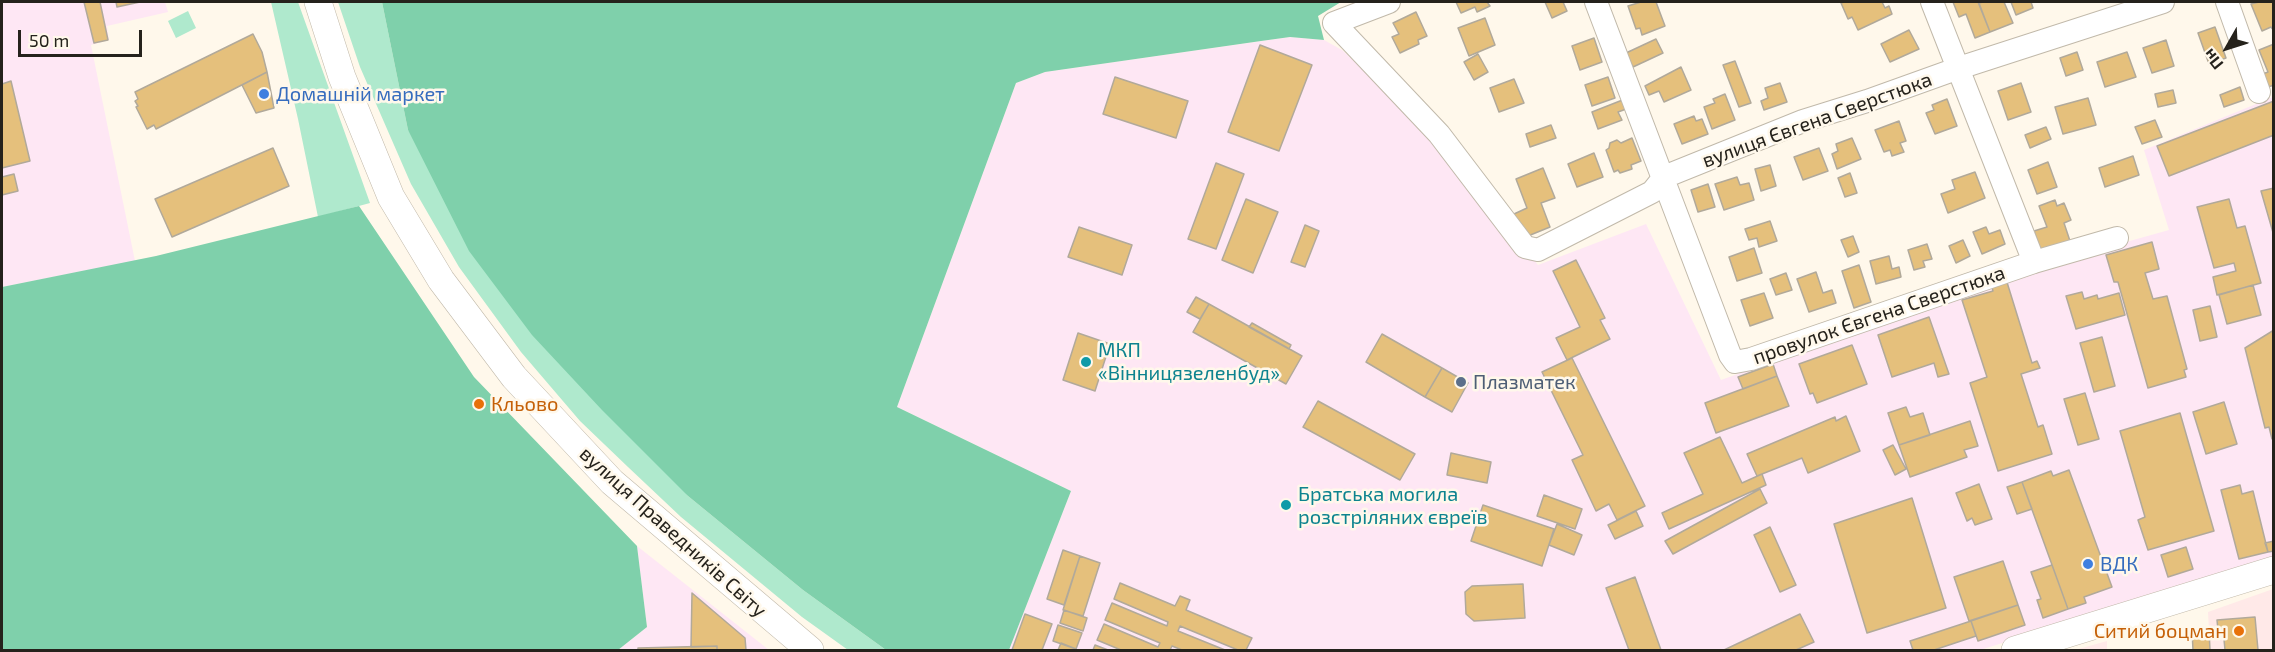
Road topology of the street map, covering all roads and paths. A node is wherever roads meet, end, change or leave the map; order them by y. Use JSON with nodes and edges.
{"nodes":[{"id":1,"x":318,"y":2,"type":"edge"},
{"id":2,"x":1389,"y":2,"type":"edge"},
{"id":3,"x":1596,"y":2,"type":"edge"},
{"id":4,"x":1932,"y":2,"type":"edge"},
{"id":5,"x":2163,"y":2,"type":"edge"},
{"id":6,"x":2227,"y":2,"type":"edge"},
{"id":7,"x":1959,"y":68,"type":"junction"},
{"id":8,"x":2259,"y":92,"type":"dead end"},
{"id":9,"x":1664,"y":177,"type":"junction"},
{"id":10,"x":2117,"y":238,"type":"dead end"},
{"id":11,"x":2034,"y":262,"type":"junction"},
{"id":12,"x":2274,"y":570,"type":"edge"},
{"id":13,"x":810,"y":651,"type":"edge"},
{"id":14,"x":2015,"y":651,"type":"edge"}],
"edges":[{"from":1,"to":13,"type":"main road","name":"вулиця Праведників Світу"},
{"from":2,"to":9,"type":"street","name":"вулиця Євгена Сверстюка"},
{"from":3,"to":9,"type":"street","name":"провулок Євгена Сверстюка"},
{"from":4,"to":7,"type":"street"},
{"from":5,"to":7,"type":"street","name":"вулиця Євгена Сверстюка"},
{"from":6,"to":8,"type":"street"},
{"from":7,"to":9,"type":"street","name":"вулиця Євгена Сверстюка"},
{"from":7,"to":11,"type":"street"},
{"from":9,"to":11,"type":"street","name":"провулок Євгена Сверстюка"},
{"from":10,"to":11,"type":"street","name":"провулок Євгена Сверстюка"},
{"from":12,"to":14,"type":"main road"}]}
